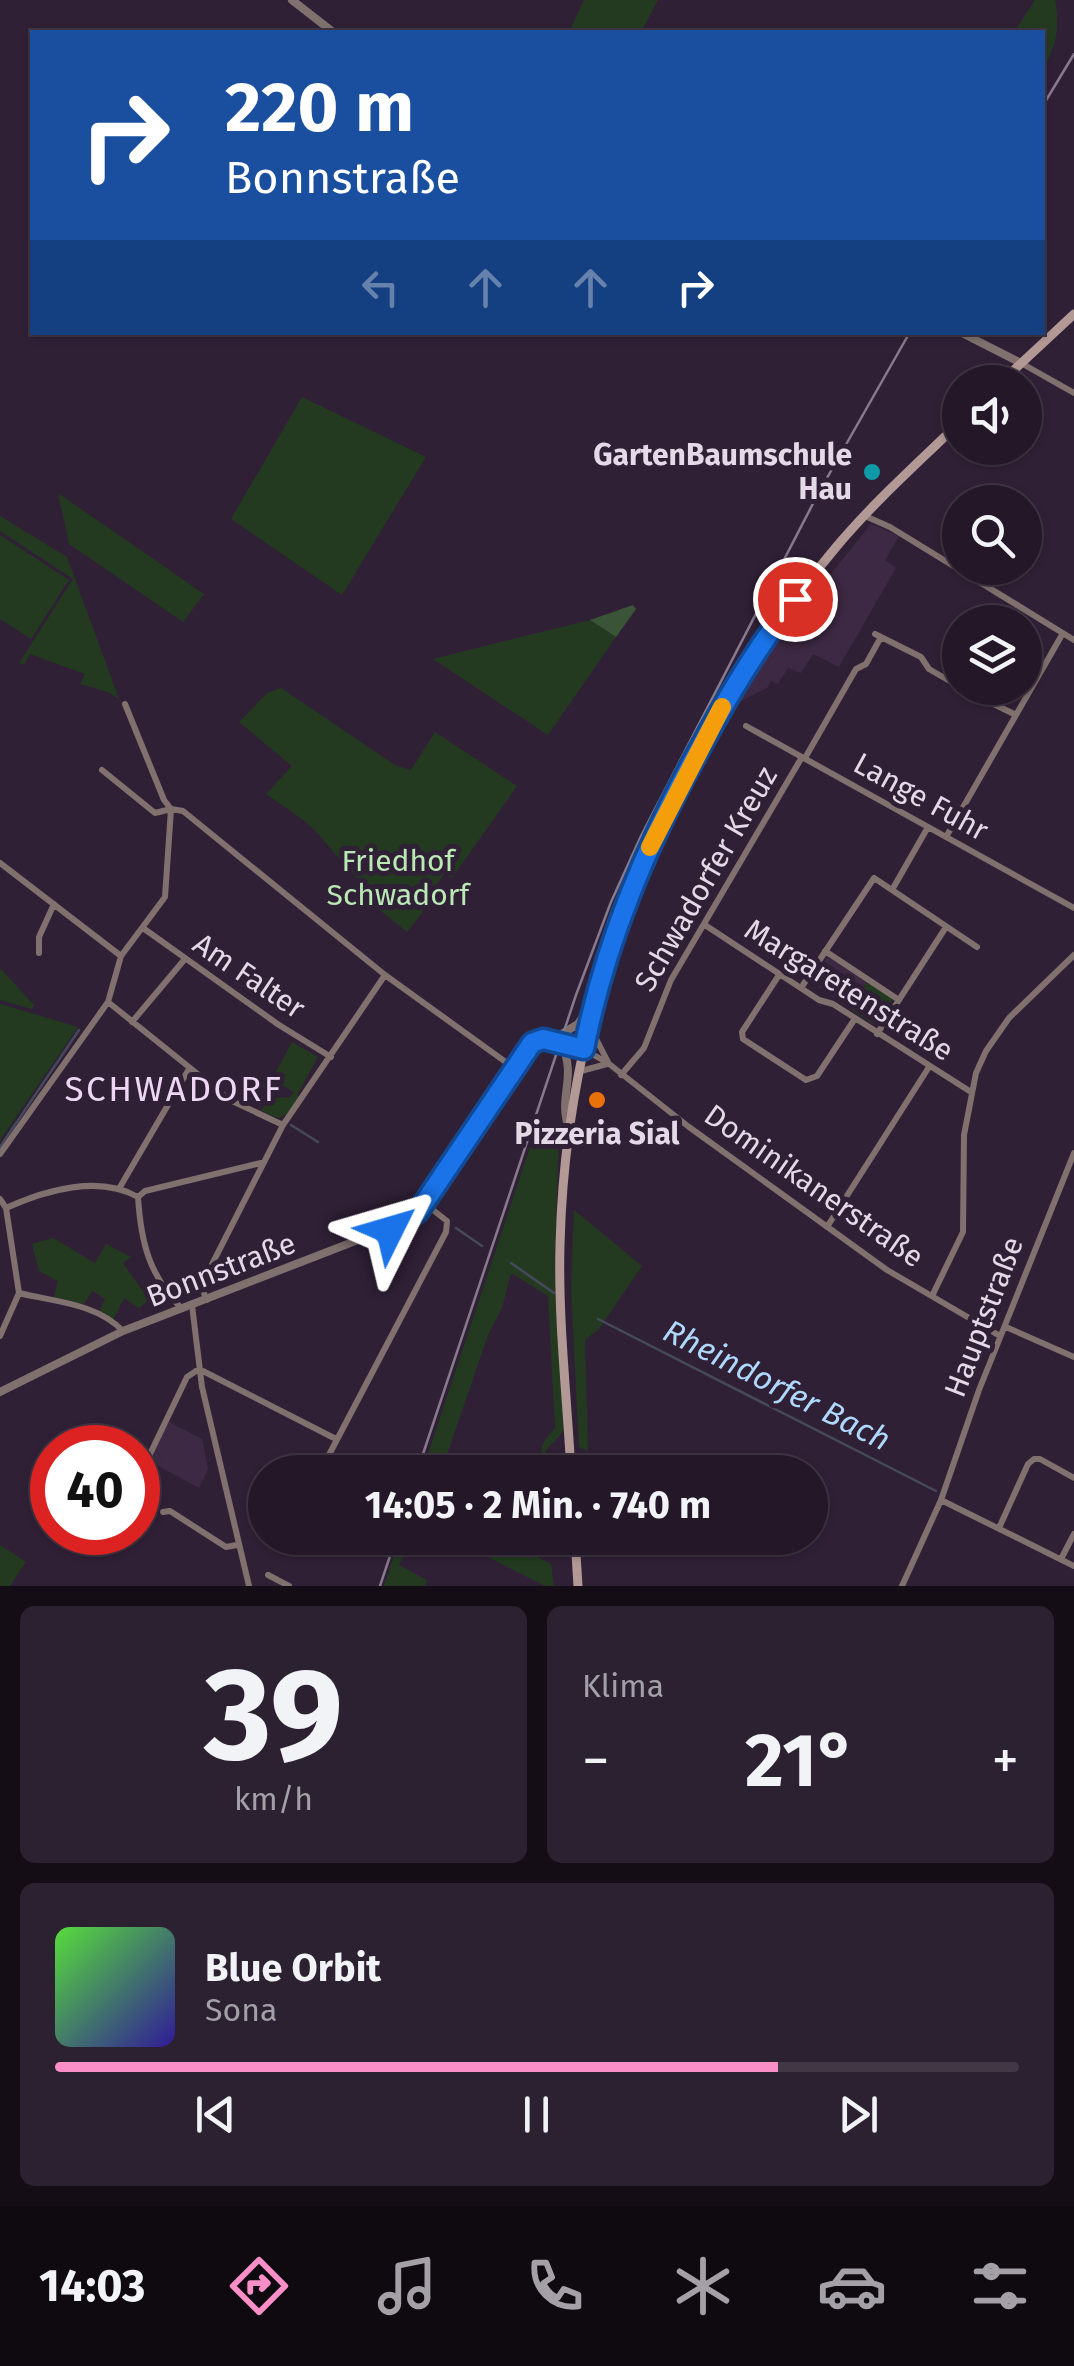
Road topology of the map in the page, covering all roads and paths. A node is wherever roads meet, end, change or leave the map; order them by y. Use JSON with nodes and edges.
{"nodes":[{"id":1,"x":292,"y":0,"type":"edge"},
{"id":2,"x":330,"y":30,"type":"edge"},
{"id":3,"x":1074,"y":314,"type":"edge"},
{"id":4,"x":966,"y":335,"type":"edge"},
{"id":5,"x":1021,"y":363,"type":"junction"},
{"id":6,"x":1074,"y":392,"type":"edge"},
{"id":7,"x":942,"y":440,"type":"edge"},
{"id":8,"x":864,"y":516,"type":"junction"},
{"id":9,"x":1063,"y":634,"type":"junction"},
{"id":10,"x":1074,"y":640,"type":"edge"},
{"id":11,"x":942,"y":677,"type":"edge"},
{"id":12,"x":124,"y":704,"type":"dead end"},
{"id":13,"x":996,"y":705,"type":"edge"},
{"id":14,"x":1014,"y":714,"type":"junction"},
{"id":15,"x":746,"y":726,"type":"dead end"},
{"id":16,"x":804,"y":757,"type":"junction"},
{"id":17,"x":102,"y":770,"type":"dead end"},
{"id":18,"x":172,"y":809,"type":"junction"},
{"id":19,"x":928,"y":827,"type":"junction"},
{"id":20,"x":946,"y":837,"type":"junction"},
{"id":21,"x":0,"y":863,"type":"edge"},
{"id":22,"x":892,"y":890,"type":"junction"},
{"id":23,"x":54,"y":904,"type":"junction"},
{"id":24,"x":1074,"y":908,"type":"edge"},
{"id":25,"x":705,"y":925,"type":"junction"},
{"id":26,"x":946,"y":926,"type":"junction"},
{"id":27,"x":143,"y":928,"type":"junction"},
{"id":28,"x":977,"y":947,"type":"dead end"},
{"id":29,"x":825,"y":952,"type":"junction"},
{"id":30,"x":40,"y":953,"type":"dead end"},
{"id":31,"x":122,"y":956,"type":"junction"},
{"id":32,"x":1074,"y":956,"type":"edge"},
{"id":33,"x":184,"y":960,"type":"junction"},
{"id":34,"x":385,"y":975,"type":"junction"},
{"id":35,"x":779,"y":975,"type":"junction"},
{"id":36,"x":801,"y":988,"type":"junction"},
{"id":37,"x":899,"y":1000,"type":"junction"},
{"id":38,"x":108,"y":1002,"type":"junction"},
{"id":39,"x":854,"y":1020,"type":"junction"},
{"id":40,"x":132,"y":1022,"type":"junction"},
{"id":41,"x":583,"y":1024,"type":"junction"},
{"id":42,"x":876,"y":1034,"type":"junction"},
{"id":43,"x":557,"y":1042,"type":"junction"},
{"id":44,"x":584,"y":1049,"type":"junction"},
{"id":45,"x":331,"y":1057,"type":"junction"},
{"id":46,"x":608,"y":1064,"type":"junction"},
{"id":47,"x":514,"y":1068,"type":"junction"},
{"id":48,"x":929,"y":1068,"type":"junction"},
{"id":49,"x":188,"y":1070,"type":"junction"},
{"id":50,"x":578,"y":1072,"type":"junction"},
{"id":51,"x":621,"y":1075,"type":"junction"},
{"id":52,"x":971,"y":1092,"type":"junction"},
{"id":53,"x":283,"y":1125,"type":"junction"},
{"id":54,"x":569,"y":1129,"type":"junction"},
{"id":55,"x":1074,"y":1153,"type":"edge"},
{"id":56,"x":0,"y":1154,"type":"edge"},
{"id":57,"x":262,"y":1163,"type":"junction"},
{"id":58,"x":120,"y":1187,"type":"junction"},
{"id":59,"x":138,"y":1197,"type":"junction"},
{"id":60,"x":0,"y":1199,"type":"edge"},
{"id":61,"x":424,"y":1203,"type":"junction"},
{"id":62,"x":6,"y":1208,"type":"junction"},
{"id":63,"x":827,"y":1228,"type":"junction"},
{"id":64,"x":19,"y":1292,"type":"junction"},
{"id":65,"x":933,"y":1294,"type":"junction"},
{"id":66,"x":206,"y":1300,"type":"junction"},
{"id":67,"x":192,"y":1305,"type":"junction"},
{"id":68,"x":182,"y":1308,"type":"junction"},
{"id":69,"x":1006,"y":1327,"type":"junction"},
{"id":70,"x":123,"y":1331,"type":"junction"},
{"id":71,"x":0,"y":1336,"type":"edge"},
{"id":72,"x":1000,"y":1336,"type":"junction"},
{"id":73,"x":1074,"y":1357,"type":"edge"},
{"id":74,"x":198,"y":1370,"type":"junction"},
{"id":75,"x":0,"y":1392,"type":"edge"},
{"id":76,"x":160,"y":1427,"type":"edge"},
{"id":77,"x":336,"y":1439,"type":"junction"},
{"id":78,"x":328,"y":1455,"type":"edge"},
{"id":79,"x":570,"y":1455,"type":"edge"},
{"id":80,"x":1074,"y":1478,"type":"edge"},
{"id":81,"x":941,"y":1500,"type":"junction"},
{"id":82,"x":162,"y":1512,"type":"dead end"},
{"id":83,"x":1000,"y":1528,"type":"junction"},
{"id":84,"x":1074,"y":1534,"type":"edge"},
{"id":85,"x":237,"y":1545,"type":"junction"},
{"id":86,"x":576,"y":1555,"type":"edge"},
{"id":87,"x":1061,"y":1559,"type":"junction"},
{"id":88,"x":1074,"y":1566,"type":"edge"},
{"id":89,"x":268,"y":1575,"type":"dead end"},
{"id":90,"x":249,"y":1586,"type":"edge"},
{"id":91,"x":289,"y":1586,"type":"edge"},
{"id":92,"x":578,"y":1586,"type":"edge"},
{"id":93,"x":902,"y":1586,"type":"edge"}],
"edges":[{"from":1,"to":2,"type":"street"},
{"from":3,"to":5,"type":"main road"},
{"from":4,"to":5,"type":"street"},
{"from":5,"to":6,"type":"street"},
{"from":7,"to":8,"type":"main road"},
{"from":8,"to":9,"type":"street"},
{"from":8,"to":41,"type":"main road"},
{"from":9,"to":10,"type":"street"},
{"from":9,"to":14,"type":"street"},
{"from":11,"to":16,"type":"street","name":"Schwadorfer Kreuz"},
{"from":12,"to":18,"type":"street"},
{"from":13,"to":14,"type":"street"},
{"from":14,"to":20,"type":"street"},
{"from":15,"to":16,"type":"street","name":"Lange Fuhr"},
{"from":16,"to":19,"type":"street","name":"Lange Fuhr"},
{"from":16,"to":25,"type":"street","name":"Schwadorfer Kreuz"},
{"from":17,"to":18,"type":"street"},
{"from":18,"to":27,"type":"street"},
{"from":18,"to":34,"type":"street"},
{"from":19,"to":20,"type":"street","name":"Lange Fuhr"},
{"from":19,"to":22,"type":"street"},
{"from":20,"to":24,"type":"street","name":"Lange Fuhr"},
{"from":21,"to":23,"type":"street"},
{"from":22,"to":26,"type":"street"},
{"from":22,"to":29,"type":"street"},
{"from":23,"to":30,"type":"street"},
{"from":23,"to":31,"type":"street"},
{"from":25,"to":35,"type":"street","name":"Margaretenstraße"},
{"from":25,"to":51,"type":"street","name":"Schwadorfer Kreuz"},
{"from":26,"to":28,"type":"street"},
{"from":26,"to":37,"type":"street"},
{"from":27,"to":31,"type":"street"},
{"from":27,"to":33,"type":"street","name":"Am Falter"},
{"from":29,"to":36,"type":"street"},
{"from":29,"to":37,"type":"street"},
{"from":31,"to":38,"type":"street"},
{"from":32,"to":52,"type":"street"},
{"from":33,"to":40,"type":"street"},
{"from":33,"to":45,"type":"street","name":"Am Falter"},
{"from":34,"to":45,"type":"street"},
{"from":34,"to":47,"type":"street"},
{"from":35,"to":36,"type":"street","name":"Margaretenstraße"},
{"from":35,"to":39,"type":"street"},
{"from":36,"to":39,"type":"street","name":"Margaretenstraße"},
{"from":37,"to":42,"type":"street"},
{"from":38,"to":40,"type":"street"},
{"from":38,"to":56,"type":"street"},
{"from":39,"to":42,"type":"street","name":"Margaretenstraße"},
{"from":40,"to":49,"type":"street"},
{"from":41,"to":43,"type":"street","name":"Bonnstraße"},
{"from":41,"to":44,"type":"main road"},
{"from":41,"to":46,"type":"street","name":"Dominikanerstraße"},
{"from":42,"to":48,"type":"street","name":"Margaretenstraße"},
{"from":43,"to":44,"type":"street"},
{"from":43,"to":47,"type":"street","name":"Bonnstraße"},
{"from":43,"to":54,"type":"street"},
{"from":44,"to":46,"type":"street","name":"Dominikanerstraße"},
{"from":44,"to":50,"type":"main road"},
{"from":45,"to":53,"type":"street"},
{"from":46,"to":50,"type":"street"},
{"from":46,"to":51,"type":"street","name":"Dominikanerstraße"},
{"from":47,"to":61,"type":"street","name":"Bonnstraße"},
{"from":48,"to":52,"type":"street","name":"Margaretenstraße"},
{"from":48,"to":63,"type":"street"},
{"from":49,"to":53,"type":"street"},
{"from":49,"to":58,"type":"street"},
{"from":50,"to":54,"type":"main road"},
{"from":51,"to":63,"type":"street","name":"Dominikanerstraße"},
{"from":52,"to":65,"type":"street"},
{"from":53,"to":57,"type":"street"},
{"from":54,"to":79,"type":"main road"},
{"from":55,"to":69,"type":"street","name":"Hauptstraße"},
{"from":57,"to":59,"type":"street"},
{"from":57,"to":66,"type":"street"},
{"from":58,"to":59,"type":"street"},
{"from":58,"to":62,"type":"street"},
{"from":59,"to":68,"type":"street"},
{"from":60,"to":62,"type":"street"},
{"from":61,"to":66,"type":"street","name":"Bonnstraße"},
{"from":61,"to":77,"type":"street"},
{"from":62,"to":64,"type":"street"},
{"from":63,"to":65,"type":"street","name":"Dominikanerstraße"},
{"from":64,"to":70,"type":"street"},
{"from":64,"to":71,"type":"street"},
{"from":65,"to":72,"type":"street","name":"Dominikanerstraße"},
{"from":66,"to":67,"type":"street","name":"Bonnstraße"},
{"from":67,"to":68,"type":"street","name":"Bonnstraße"},
{"from":67,"to":74,"type":"street"},
{"from":68,"to":70,"type":"street","name":"Bonnstraße"},
{"from":69,"to":72,"type":"street","name":"Hauptstraße"},
{"from":69,"to":73,"type":"street"},
{"from":70,"to":75,"type":"street","name":"Bonnstraße"},
{"from":72,"to":81,"type":"street","name":"Hauptstraße"},
{"from":74,"to":76,"type":"street"},
{"from":74,"to":77,"type":"street"},
{"from":74,"to":85,"type":"street"},
{"from":77,"to":78,"type":"street"},
{"from":80,"to":83,"type":"street"},
{"from":81,"to":83,"type":"street"},
{"from":81,"to":93,"type":"street","name":"Hauptstraße"},
{"from":82,"to":85,"type":"street"},
{"from":83,"to":87,"type":"street"},
{"from":84,"to":87,"type":"street"},
{"from":85,"to":90,"type":"street"},
{"from":86,"to":92,"type":"main road"},
{"from":87,"to":88,"type":"street"},
{"from":89,"to":91,"type":"street"}]}
